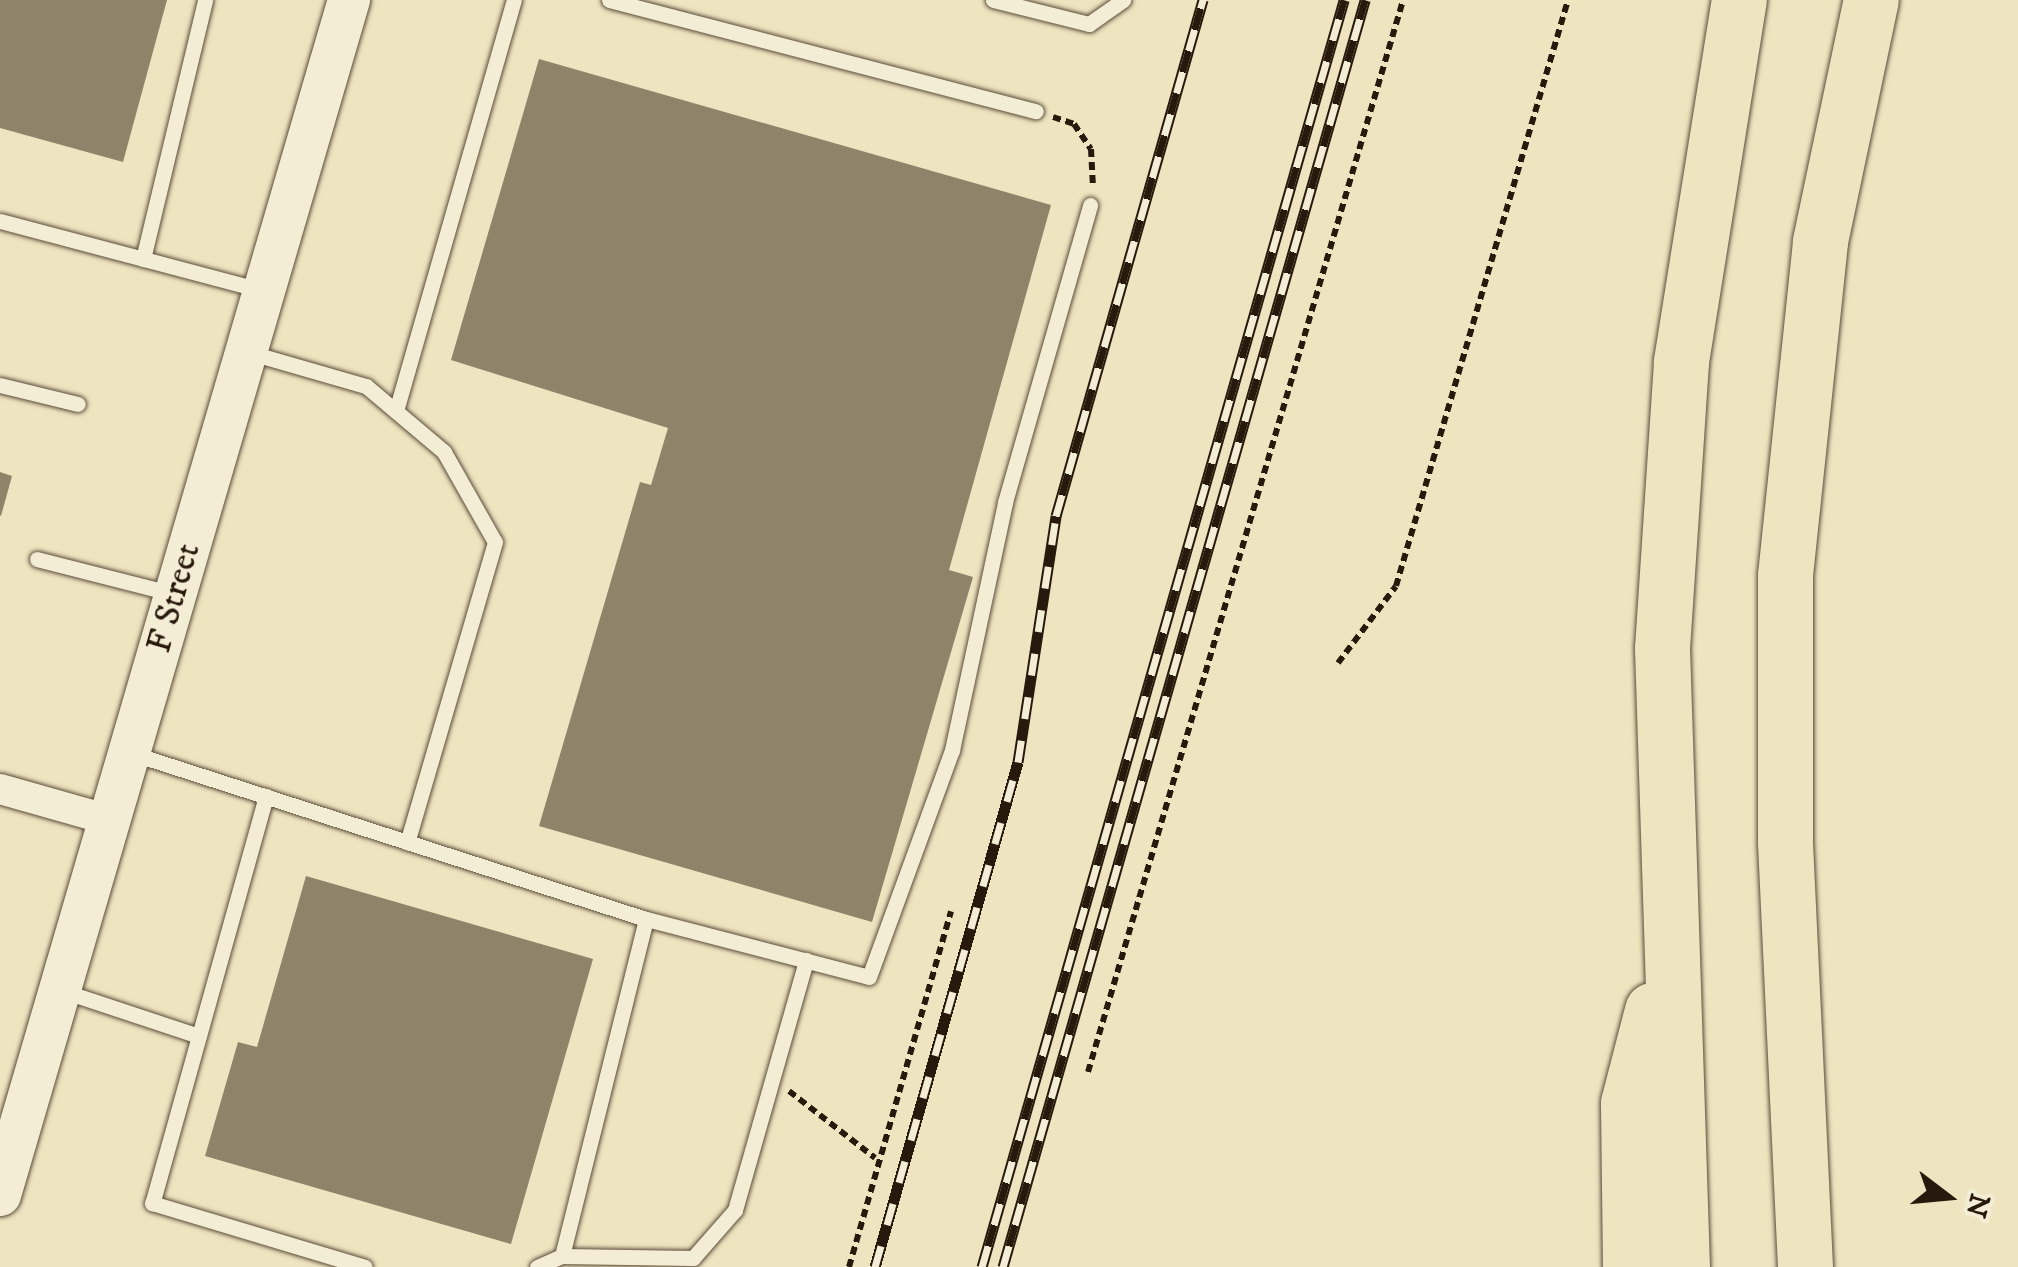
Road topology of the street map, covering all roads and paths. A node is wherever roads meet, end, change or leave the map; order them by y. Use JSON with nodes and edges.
{"nodes":[{"id":1,"x":204,"y":0,"type":"edge"},
{"id":2,"x":349,"y":0,"type":"edge"},
{"id":3,"x":514,"y":0,"type":"edge"},
{"id":4,"x":609,"y":0,"type":"edge"},
{"id":5,"x":993,"y":0,"type":"edge"},
{"id":6,"x":1124,"y":0,"type":"edge"},
{"id":7,"x":1403,"y":0,"type":"edge"},
{"id":8,"x":1568,"y":0,"type":"edge"},
{"id":9,"x":1740,"y":0,"type":"edge"},
{"id":10,"x":1871,"y":0,"type":"edge"},
{"id":11,"x":1036,"y":112,"type":"joint"},
{"id":12,"x":1090,"y":205,"type":"joint"},
{"id":13,"x":0,"y":221,"type":"edge"},
{"id":14,"x":143,"y":259,"type":"junction"},
{"id":15,"x":264,"y":291,"type":"junction"},
{"id":16,"x":246,"y":352,"type":"junction"},
{"id":17,"x":0,"y":385,"type":"edge"},
{"id":18,"x":78,"y":404,"type":"dead end"},
{"id":19,"x":396,"y":411,"type":"junction"},
{"id":20,"x":37,"y":560,"type":"dead end"},
{"id":21,"x":175,"y":594,"type":"junction"},
{"id":22,"x":1782,"y":654,"type":"junction"},
{"id":23,"x":1338,"y":663,"type":"dead end"},
{"id":24,"x":129,"y":752,"type":"junction"},
{"id":25,"x":0,"y":789,"type":"edge"},
{"id":26,"x":266,"y":796,"type":"junction"},
{"id":27,"x":106,"y":818,"type":"junction"},
{"id":28,"x":406,"y":842,"type":"junction"},
{"id":29,"x":951,"y":911,"type":"dead end"},
{"id":30,"x":646,"y":919,"type":"junction"},
{"id":31,"x":1666,"y":954,"type":"junction"},
{"id":32,"x":806,"y":960,"type":"junction"},
{"id":33,"x":60,"y":990,"type":"junction"},
{"id":34,"x":199,"y":1036,"type":"junction"},
{"id":35,"x":1088,"y":1072,"type":"dead end"},
{"id":36,"x":772,"y":1078,"type":"junction"},
{"id":37,"x":875,"y":1158,"type":"junction"},
{"id":38,"x":1,"y":1188,"type":"edge"},
{"id":39,"x":562,"y":1256,"type":"junction"},
{"id":40,"x":365,"y":1267,"type":"edge"},
{"id":41,"x":537,"y":1267,"type":"edge"},
{"id":42,"x":849,"y":1267,"type":"edge"},
{"id":43,"x":1630,"y":1267,"type":"edge"},
{"id":44,"x":1682,"y":1267,"type":"edge"},
{"id":45,"x":1804,"y":1267,"type":"edge"},
{"id":46,"x":1839,"y":1267,"type":"edge"}],
"edges":[{"from":1,"to":14,"type":"lane"},
{"from":2,"to":15,"type":"street","name":"F Street"},
{"from":3,"to":19,"type":"lane"},
{"from":4,"to":11,"type":"lane"},
{"from":5,"to":6,"type":"lane"},
{"from":7,"to":35,"type":"path"},
{"from":8,"to":23,"type":"path"},
{"from":9,"to":31,"type":"highway"},
{"from":10,"to":22,"type":"highway"},
{"from":11,"to":12,"type":"path"},
{"from":12,"to":32,"type":"lane"},
{"from":13,"to":14,"type":"lane"},
{"from":14,"to":15,"type":"lane"},
{"from":15,"to":16,"type":"street","name":"F Street"},
{"from":16,"to":19,"type":"lane"},
{"from":16,"to":21,"type":"street","name":"F Street"},
{"from":17,"to":18,"type":"lane"},
{"from":19,"to":28,"type":"lane"},
{"from":20,"to":21,"type":"lane"},
{"from":21,"to":24,"type":"street","name":"F Street"},
{"from":22,"to":45,"type":"highway"},
{"from":22,"to":46,"type":"highway"},
{"from":24,"to":26,"type":"lane"},
{"from":24,"to":27,"type":"street","name":"F Street"},
{"from":25,"to":27,"type":"street"},
{"from":26,"to":28,"type":"lane"},
{"from":26,"to":34,"type":"lane"},
{"from":27,"to":33,"type":"street","name":"F Street"},
{"from":28,"to":30,"type":"lane"},
{"from":29,"to":37,"type":"path"},
{"from":30,"to":32,"type":"lane"},
{"from":30,"to":39,"type":"lane"},
{"from":31,"to":43,"type":"highway"},
{"from":31,"to":44,"type":"highway"},
{"from":32,"to":36,"type":"lane"},
{"from":33,"to":34,"type":"lane"},
{"from":33,"to":38,"type":"street","name":"F Street"},
{"from":34,"to":40,"type":"lane"},
{"from":36,"to":37,"type":"path"},
{"from":36,"to":39,"type":"lane"},
{"from":37,"to":42,"type":"path"},
{"from":39,"to":41,"type":"lane"}]}
